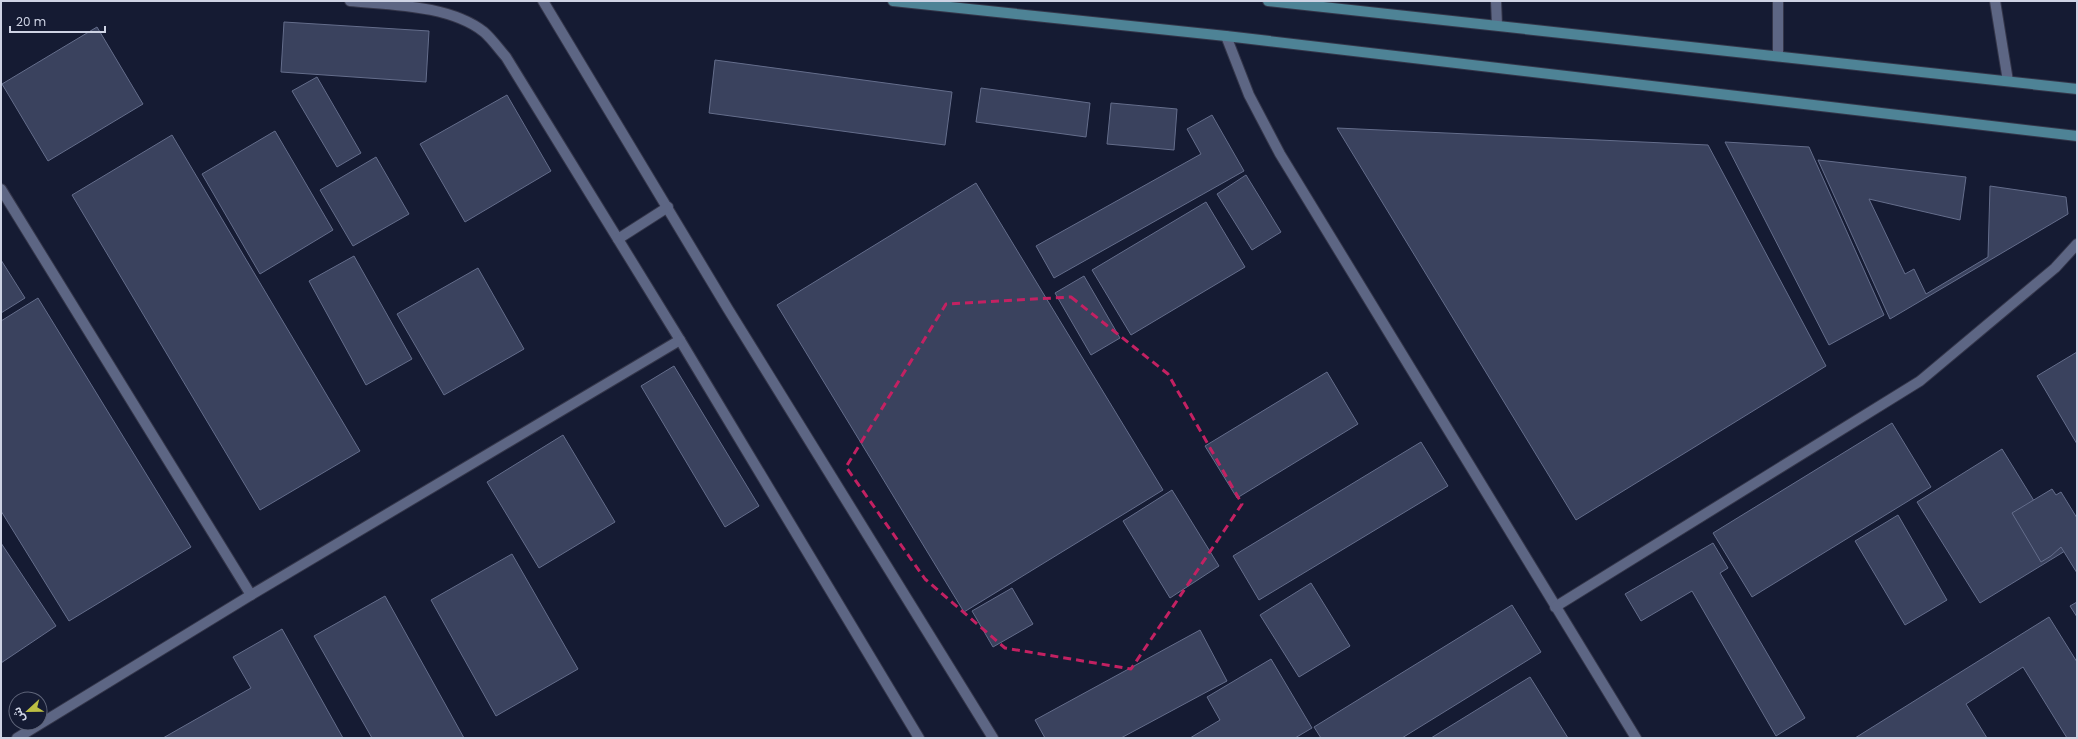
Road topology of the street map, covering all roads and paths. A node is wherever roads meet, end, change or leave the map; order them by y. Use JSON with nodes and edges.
{"nodes":[{"id":1,"x":350,"y":1,"type":"edge"},
{"id":2,"x":543,"y":1,"type":"edge"},
{"id":3,"x":893,"y":1,"type":"edge"},
{"id":4,"x":1268,"y":1,"type":"edge"},
{"id":5,"x":1496,"y":1,"type":"edge"},
{"id":6,"x":1778,"y":1,"type":"edge"},
{"id":7,"x":1995,"y":1,"type":"edge"},
{"id":8,"x":1497,"y":25,"type":"junction"},
{"id":9,"x":1226,"y":36,"type":"junction"},
{"id":10,"x":1778,"y":56,"type":"junction"},
{"id":11,"x":2008,"y":81,"type":"junction"},
{"id":12,"x":2077,"y":89,"type":"edge"},
{"id":13,"x":2077,"y":136,"type":"edge"},
{"id":14,"x":1,"y":189,"type":"edge"},
{"id":15,"x":668,"y":207,"type":"junction"},
{"id":16,"x":618,"y":239,"type":"junction"},
{"id":17,"x":2077,"y":244,"type":"edge"},
{"id":18,"x":680,"y":340,"type":"junction"},
{"id":19,"x":251,"y":595,"type":"junction"},
{"id":20,"x":1555,"y":607,"type":"junction"},
{"id":21,"x":16,"y":738,"type":"edge"},
{"id":22,"x":919,"y":738,"type":"edge"},
{"id":23,"x":993,"y":738,"type":"edge"},
{"id":24,"x":1636,"y":738,"type":"edge"}],
"edges":[{"from":1,"to":16,"type":"street"},
{"from":2,"to":15,"type":"street"},
{"from":3,"to":9,"type":"main road"},
{"from":4,"to":8,"type":"main road"},
{"from":5,"to":8,"type":"street"},
{"from":6,"to":10,"type":"street"},
{"from":7,"to":11,"type":"street"},
{"from":8,"to":10,"type":"main road"},
{"from":9,"to":13,"type":"main road"},
{"from":9,"to":20,"type":"street"},
{"from":10,"to":11,"type":"main road"},
{"from":11,"to":12,"type":"main road"},
{"from":14,"to":19,"type":"street"},
{"from":15,"to":16,"type":"street"},
{"from":15,"to":23,"type":"street"},
{"from":16,"to":18,"type":"street"},
{"from":17,"to":20,"type":"street"},
{"from":18,"to":19,"type":"street"},
{"from":18,"to":22,"type":"street"},
{"from":19,"to":21,"type":"street"},
{"from":20,"to":24,"type":"street"}]}
